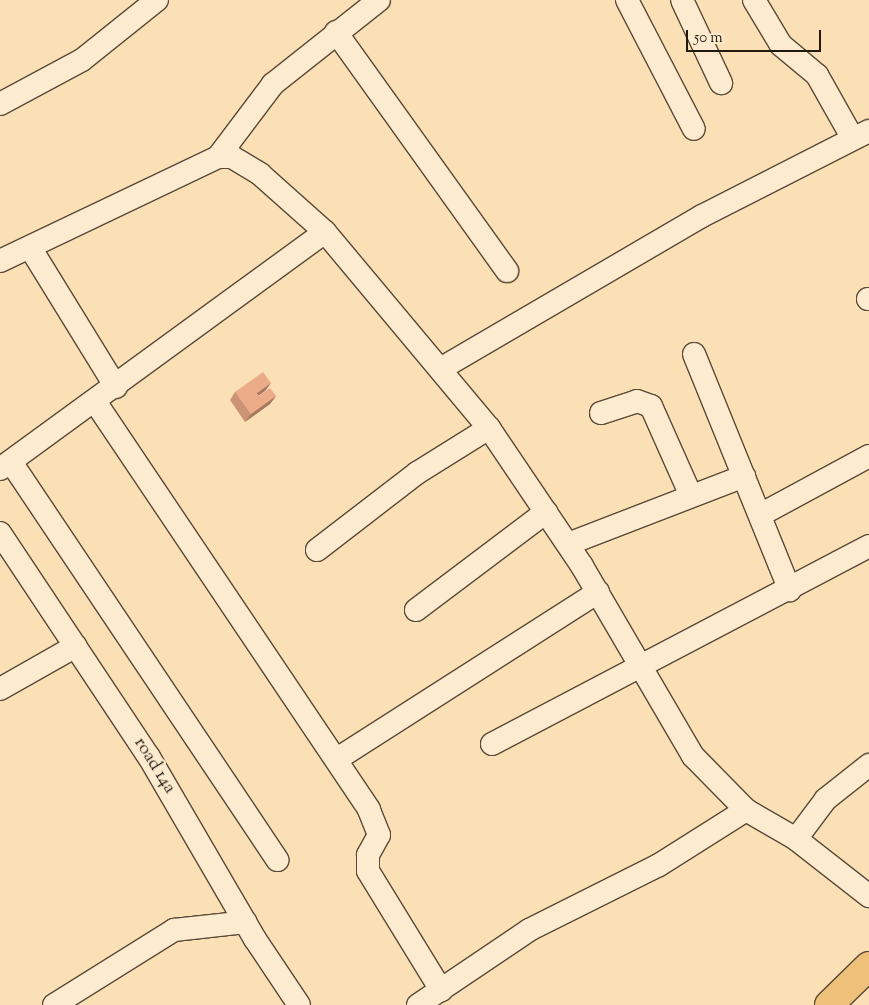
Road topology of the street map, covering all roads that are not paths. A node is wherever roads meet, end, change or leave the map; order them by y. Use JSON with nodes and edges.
{"nodes":[{"id":1,"x":379,"y":0,"type":"edge"},
{"id":2,"x":627,"y":0,"type":"edge"},
{"id":3,"x":682,"y":0,"type":"edge"},
{"id":4,"x":754,"y":0,"type":"edge"},
{"id":5,"x":147,"y":3,"type":"edge"},
{"id":6,"x":336,"y":32,"type":"junction"},
{"id":7,"x":721,"y":83,"type":"dead end"},
{"id":8,"x":1,"y":102,"type":"edge"},
{"id":9,"x":694,"y":129,"type":"dead end"},
{"id":10,"x":861,"y":135,"type":"edge"},
{"id":11,"x":218,"y":157,"type":"junction"},
{"id":12,"x":325,"y":232,"type":"junction"},
{"id":13,"x":31,"y":249,"type":"junction"},
{"id":14,"x":0,"y":261,"type":"edge"},
{"id":15,"x":507,"y":271,"type":"dead end"},
{"id":16,"x":694,"y":354,"type":"dead end"},
{"id":17,"x":442,"y":368,"type":"junction"},
{"id":18,"x":116,"y":387,"type":"junction"},
{"id":19,"x":96,"y":403,"type":"junction"},
{"id":20,"x":601,"y":413,"type":"dead end"},
{"id":21,"x":489,"y":428,"type":"junction"},
{"id":22,"x":869,"y":456,"type":"edge"},
{"id":23,"x":5,"y":466,"type":"edge"},
{"id":24,"x":744,"y":476,"type":"junction"},
{"id":25,"x":691,"y":496,"type":"junction"},
{"id":26,"x":546,"y":512,"type":"junction"},
{"id":27,"x":760,"y":515,"type":"junction"},
{"id":28,"x":0,"y":533,"type":"edge"},
{"id":29,"x":568,"y":544,"type":"junction"},
{"id":30,"x":869,"y":546,"type":"edge"},
{"id":31,"x":318,"y":550,"type":"dead end"},
{"id":32,"x":790,"y":590,"type":"junction"},
{"id":33,"x":598,"y":592,"type":"junction"},
{"id":34,"x":416,"y":610,"type":"dead end"},
{"id":35,"x":76,"y":646,"type":"junction"},
{"id":36,"x":638,"y":668,"type":"junction"},
{"id":37,"x":0,"y":689,"type":"edge"},
{"id":38,"x":492,"y":744,"type":"dead end"},
{"id":39,"x":337,"y":758,"type":"junction"},
{"id":40,"x":869,"y":765,"type":"edge"},
{"id":41,"x":746,"y":810,"type":"junction"},
{"id":42,"x":796,"y":840,"type":"junction"},
{"id":43,"x":277,"y":860,"type":"dead end"},
{"id":44,"x":868,"y":894,"type":"edge"},
{"id":45,"x":246,"y":922,"type":"junction"},
{"id":46,"x":869,"y":966,"type":"edge"},
{"id":47,"x":442,"y":990,"type":"junction"},
{"id":48,"x":54,"y":1005,"type":"edge"},
{"id":49,"x":299,"y":1005,"type":"edge"},
{"id":50,"x":418,"y":1005,"type":"edge"},
{"id":51,"x":829,"y":1005,"type":"edge"}],
"edges":[{"from":1,"to":6,"type":"street"},
{"from":2,"to":9,"type":"street"},
{"from":3,"to":7,"type":"street"},
{"from":4,"to":10,"type":"street"},
{"from":5,"to":8,"type":"street"},
{"from":6,"to":11,"type":"street"},
{"from":6,"to":15,"type":"street"},
{"from":10,"to":17,"type":"street"},
{"from":11,"to":12,"type":"street"},
{"from":11,"to":13,"type":"street"},
{"from":12,"to":17,"type":"street"},
{"from":12,"to":18,"type":"street"},
{"from":13,"to":14,"type":"street"},
{"from":13,"to":18,"type":"street"},
{"from":16,"to":24,"type":"street"},
{"from":17,"to":21,"type":"street"},
{"from":18,"to":19,"type":"street"},
{"from":19,"to":23,"type":"street"},
{"from":19,"to":39,"type":"street"},
{"from":20,"to":25,"type":"street"},
{"from":21,"to":26,"type":"street"},
{"from":21,"to":31,"type":"street"},
{"from":22,"to":27,"type":"street"},
{"from":23,"to":43,"type":"street"},
{"from":24,"to":25,"type":"street"},
{"from":24,"to":27,"type":"street"},
{"from":25,"to":29,"type":"street"},
{"from":26,"to":29,"type":"street"},
{"from":26,"to":34,"type":"street"},
{"from":27,"to":32,"type":"street"},
{"from":28,"to":35,"type":"street","name":"road 14a"},
{"from":29,"to":33,"type":"street"},
{"from":30,"to":32,"type":"street"},
{"from":32,"to":36,"type":"street"},
{"from":33,"to":36,"type":"street"},
{"from":33,"to":39,"type":"street"},
{"from":35,"to":37,"type":"street"},
{"from":35,"to":45,"type":"street","name":"road 14a"},
{"from":36,"to":38,"type":"street"},
{"from":36,"to":41,"type":"street"},
{"from":39,"to":47,"type":"street"},
{"from":40,"to":42,"type":"street"},
{"from":41,"to":42,"type":"street"},
{"from":41,"to":47,"type":"street"},
{"from":42,"to":44,"type":"street"},
{"from":45,"to":48,"type":"street"},
{"from":45,"to":49,"type":"street","name":"road 14a"},
{"from":46,"to":51,"type":"highway"},
{"from":47,"to":50,"type":"street"}]}
